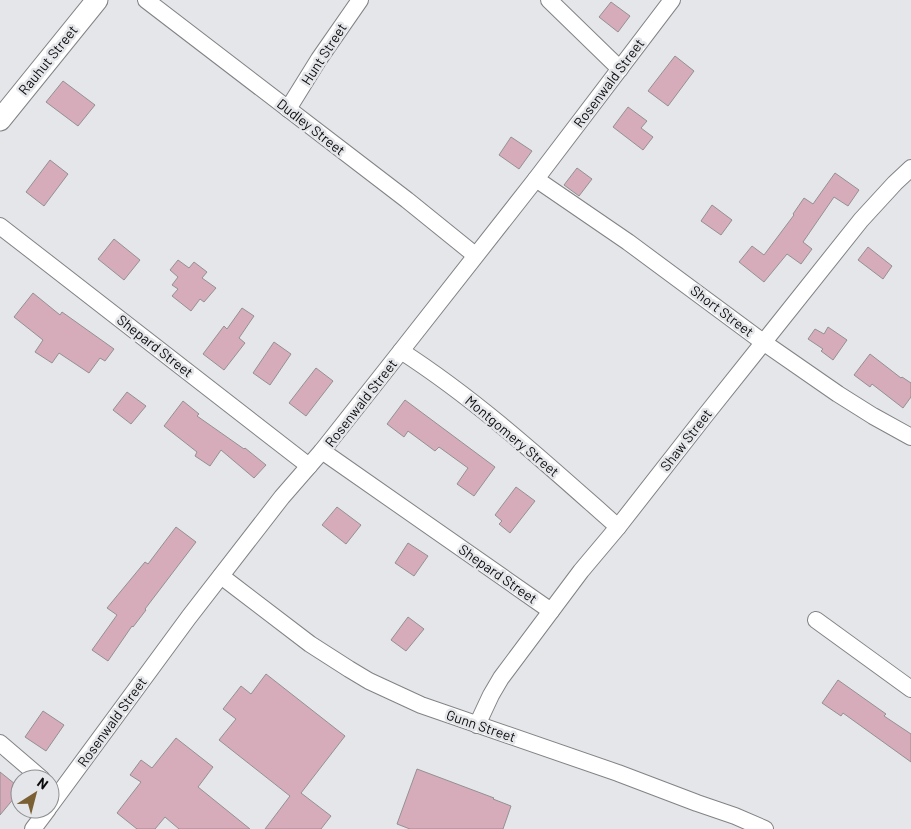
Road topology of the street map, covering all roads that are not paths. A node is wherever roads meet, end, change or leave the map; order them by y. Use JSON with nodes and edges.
{"nodes":[{"id":1,"x":97,"y":0,"type":"edge"},
{"id":2,"x":146,"y":0,"type":"edge"},
{"id":3,"x":360,"y":0,"type":"edge"},
{"id":4,"x":549,"y":0,"type":"edge"},
{"id":5,"x":672,"y":0,"type":"edge"},
{"id":6,"x":620,"y":69,"type":"junction"},
{"id":7,"x":288,"y":109,"type":"junction"},
{"id":8,"x":0,"y":120,"type":"edge"},
{"id":9,"x":911,"y":168,"type":"edge"},
{"id":10,"x":536,"y":179,"type":"junction"},
{"id":11,"x":0,"y":226,"type":"edge"},
{"id":12,"x":476,"y":255,"type":"junction"},
{"id":13,"x":763,"y":342,"type":"junction"},
{"id":14,"x":401,"y":351,"type":"junction"},
{"id":15,"x":911,"y":437,"type":"edge"},
{"id":16,"x":322,"y":451,"type":"junction"},
{"id":17,"x":309,"y":466,"type":"junction"},
{"id":18,"x":618,"y":528,"type":"junction"},
{"id":19,"x":222,"y":576,"type":"junction"},
{"id":20,"x":551,"y":610,"type":"junction"},
{"id":21,"x":816,"y":620,"type":"dead end"},
{"id":22,"x":911,"y":689,"type":"edge"},
{"id":23,"x":478,"y":725,"type":"junction"},
{"id":24,"x":0,"y":743,"type":"edge"},
{"id":25,"x":30,"y":769,"type":"edge"},
{"id":26,"x":60,"y":783,"type":"edge"},
{"id":27,"x":41,"y":819,"type":"edge"},
{"id":28,"x":33,"y":829,"type":"edge"},
{"id":29,"x":765,"y":829,"type":"edge"}],
"edges":[{"from":1,"to":8,"type":"main road","name":"Rauhut Street"},
{"from":2,"to":7,"type":"street","name":"Dudley Street"},
{"from":3,"to":7,"type":"street","name":"Hunt Street"},
{"from":4,"to":6,"type":"street"},
{"from":5,"to":6,"type":"street","name":"Rosenwald Street"},
{"from":6,"to":10,"type":"street","name":"Rosenwald Street"},
{"from":7,"to":12,"type":"street","name":"Dudley Street"},
{"from":9,"to":13,"type":"street","name":"Shaw Street"},
{"from":10,"to":12,"type":"street","name":"Rosenwald Street"},
{"from":10,"to":13,"type":"street","name":"Short Street"},
{"from":11,"to":17,"type":"street","name":"Shepard Street"},
{"from":12,"to":14,"type":"street","name":"Rosenwald Street"},
{"from":13,"to":15,"type":"street","name":"Short Street"},
{"from":13,"to":18,"type":"street","name":"Shaw Street"},
{"from":14,"to":16,"type":"street","name":"Rosenwald Street"},
{"from":14,"to":18,"type":"street","name":"Montgomery Street"},
{"from":16,"to":17,"type":"street","name":"Rosenwald Street"},
{"from":16,"to":20,"type":"street","name":"Shepard Street"},
{"from":17,"to":19,"type":"street","name":"Rosenwald Street"},
{"from":18,"to":20,"type":"street","name":"Shaw Street"},
{"from":19,"to":23,"type":"street","name":"Gunn Street"},
{"from":19,"to":26,"type":"street","name":"Rosenwald Street"},
{"from":20,"to":23,"type":"street","name":"Shaw Street"},
{"from":21,"to":22,"type":"street"},
{"from":23,"to":29,"type":"street","name":"Gunn Street"},
{"from":24,"to":25,"type":"street"},
{"from":27,"to":28,"type":"street","name":"Rosenwald Street"}]}
